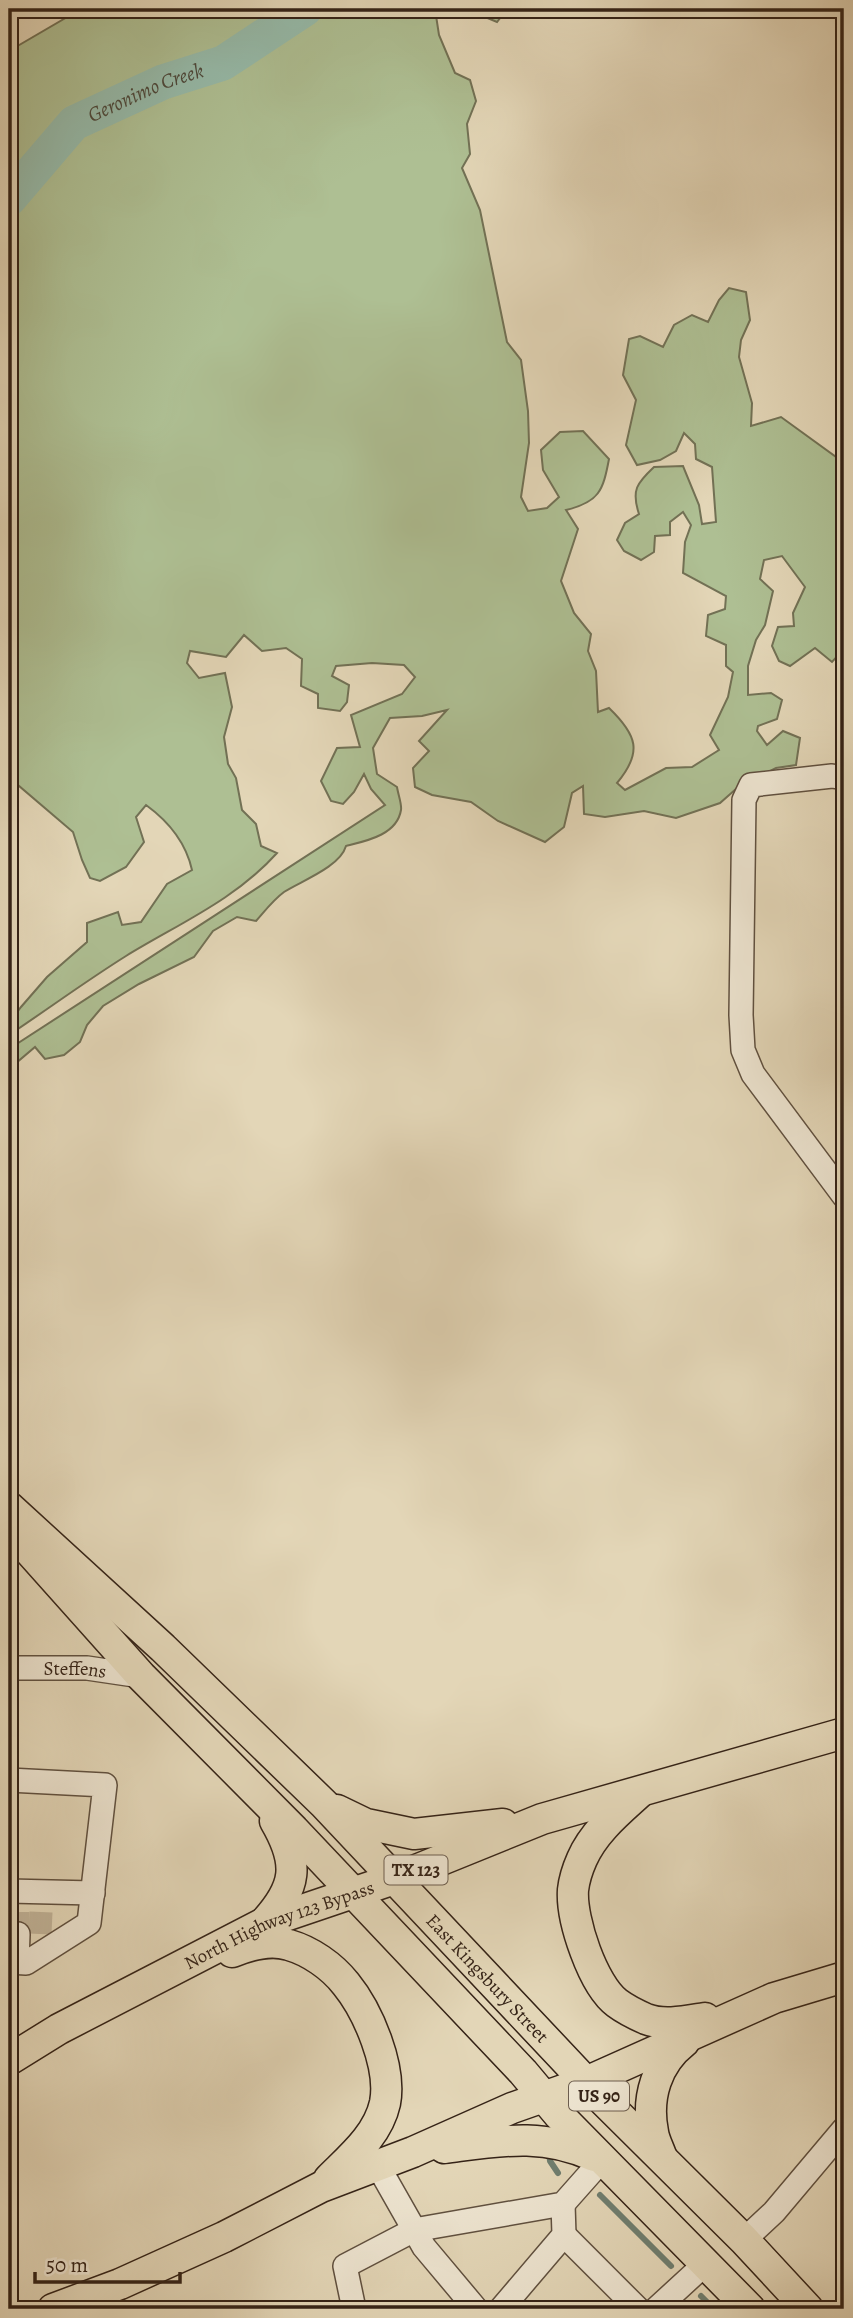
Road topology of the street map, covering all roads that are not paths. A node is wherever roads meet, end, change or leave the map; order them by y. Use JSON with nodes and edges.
{"nodes":[{"id":1,"x":838,"y":777,"type":"edge"},
{"id":2,"x":844,"y":1196,"type":"edge"},
{"id":3,"x":9,"y":1507,"type":"edge"},
{"id":4,"x":9,"y":1528,"type":"edge"},
{"id":5,"x":9,"y":1668,"type":"edge"},
{"id":6,"x":141,"y":1676,"type":"junction"},
{"id":7,"x":844,"y":1733,"type":"edge"},
{"id":8,"x":9,"y":1780,"type":"edge"},
{"id":9,"x":640,"y":1791,"type":"junction"},
{"id":10,"x":262,"y":1800,"type":"junction"},
{"id":11,"x":324,"y":1804,"type":"junction"},
{"id":12,"x":541,"y":1819,"type":"junction"},
{"id":13,"x":394,"y":1878,"type":"junction"},
{"id":14,"x":93,"y":1893,"type":"junction"},
{"id":15,"x":352,"y":1894,"type":"junction"},
{"id":16,"x":28,"y":1915,"type":"edge"},
{"id":17,"x":264,"y":1923,"type":"junction"},
{"id":18,"x":13,"y":1962,"type":"edge"},
{"id":19,"x":844,"y":1977,"type":"edge"},
{"id":20,"x":135,"y":1989,"type":"junction"},
{"id":21,"x":774,"y":1998,"type":"junction"},
{"id":22,"x":698,"y":2030,"type":"junction"},
{"id":23,"x":9,"y":2060,"type":"edge"},
{"id":24,"x":586,"y":2082,"type":"junction"},
{"id":25,"x":544,"y":2097,"type":"junction"},
{"id":26,"x":844,"y":2129,"type":"edge"},
{"id":27,"x":413,"y":2152,"type":"junction"},
{"id":28,"x":602,"y":2160,"type":"junction"},
{"id":29,"x":664,"y":2161,"type":"junction"},
{"id":30,"x":378,"y":2166,"type":"junction"},
{"id":31,"x":321,"y":2187,"type":"junction"},
{"id":32,"x":563,"y":2204,"type":"junction"},
{"id":33,"x":414,"y":2230,"type":"junction"},
{"id":34,"x":564,"y":2235,"type":"junction"},
{"id":35,"x":744,"y":2239,"type":"junction"},
{"id":36,"x":705,"y":2264,"type":"junction"},
{"id":37,"x":54,"y":2309,"type":"edge"},
{"id":38,"x":354,"y":2309,"type":"edge"},
{"id":39,"x":476,"y":2309,"type":"edge"},
{"id":40,"x":501,"y":2309,"type":"edge"},
{"id":41,"x":639,"y":2309,"type":"edge"},
{"id":42,"x":656,"y":2309,"type":"edge"},
{"id":43,"x":750,"y":2309,"type":"edge"},
{"id":44,"x":808,"y":2309,"type":"edge"}],
"edges":[{"from":1,"to":2,"type":"street"},
{"from":3,"to":11,"type":"main road","name":"East Kingsbury Street","number":"US 90"},
{"from":4,"to":6,"type":"main road","name":"East Kingsbury Street","number":"US 90"},
{"from":5,"to":6,"type":"street","name":"Steffens"},
{"from":6,"to":10,"type":"main road","name":"East Kingsbury Street","number":"US 90"},
{"from":7,"to":9,"type":"main road","name":"North Highway 123 Bypass","number":"TX 123"},
{"from":8,"to":14,"type":"street"},
{"from":9,"to":12,"type":"main road","name":"North Highway 123 Bypass","number":"TX 123"},
{"from":9,"to":21,"type":"main road"},
{"from":10,"to":15,"type":"main road","name":"East Kingsbury Street","number":"US 90"},
{"from":10,"to":17,"type":"main road"},
{"from":11,"to":12,"type":"main road"},
{"from":11,"to":13,"type":"main road","name":"East Kingsbury Street","number":"US 90"},
{"from":12,"to":13,"type":"main road","name":"North Highway 123 Bypass","number":"TX 123"},
{"from":13,"to":15,"type":"main road","name":"North Highway 123 Bypass","number":"TX 123"},
{"from":13,"to":24,"type":"main road","name":"East Kingsbury Street","number":"US 90"},
{"from":14,"to":16,"type":"street"},
{"from":14,"to":16,"type":"street"},
{"from":15,"to":17,"type":"main road","name":"North Highway 123 Bypass","number":"TX 123"},
{"from":15,"to":25,"type":"main road","name":"East Kingsbury Street","number":"US 90"},
{"from":16,"to":18,"type":"street"},
{"from":17,"to":20,"type":"main road","name":"North Highway 123 Bypass","number":"TX 123"},
{"from":19,"to":21,"type":"main road"},
{"from":20,"to":23,"type":"main road","name":"North Highway 123 Bypass","number":"TX 123"},
{"from":20,"to":31,"type":"main road"},
{"from":21,"to":22,"type":"main road"},
{"from":22,"to":24,"type":"main road"},
{"from":22,"to":29,"type":"main road"},
{"from":24,"to":25,"type":"main road"},
{"from":24,"to":29,"type":"main road","name":"East Kingsbury Street","number":"US 90"},
{"from":25,"to":27,"type":"main road"},
{"from":25,"to":28,"type":"main road","name":"East Kingsbury Street","number":"US 90"},
{"from":26,"to":35,"type":"street"},
{"from":27,"to":28,"type":"main road"},
{"from":27,"to":30,"type":"main road"},
{"from":28,"to":32,"type":"street"},
{"from":28,"to":36,"type":"main road","name":"East Kingsbury Street","number":"US 90"},
{"from":29,"to":35,"type":"main road","name":"East Kingsbury Street","number":"US 90"},
{"from":30,"to":31,"type":"main road"},
{"from":30,"to":33,"type":"street"},
{"from":31,"to":37,"type":"main road"},
{"from":32,"to":33,"type":"street"},
{"from":32,"to":34,"type":"street"},
{"from":33,"to":38,"type":"street"},
{"from":33,"to":39,"type":"street"},
{"from":34,"to":40,"type":"street"},
{"from":34,"to":41,"type":"street"},
{"from":35,"to":44,"type":"main road","name":"East Kingsbury Street","number":"US 90"},
{"from":36,"to":42,"type":"street"},
{"from":36,"to":43,"type":"main road","name":"East Kingsbury Street","number":"US 90"}]}
